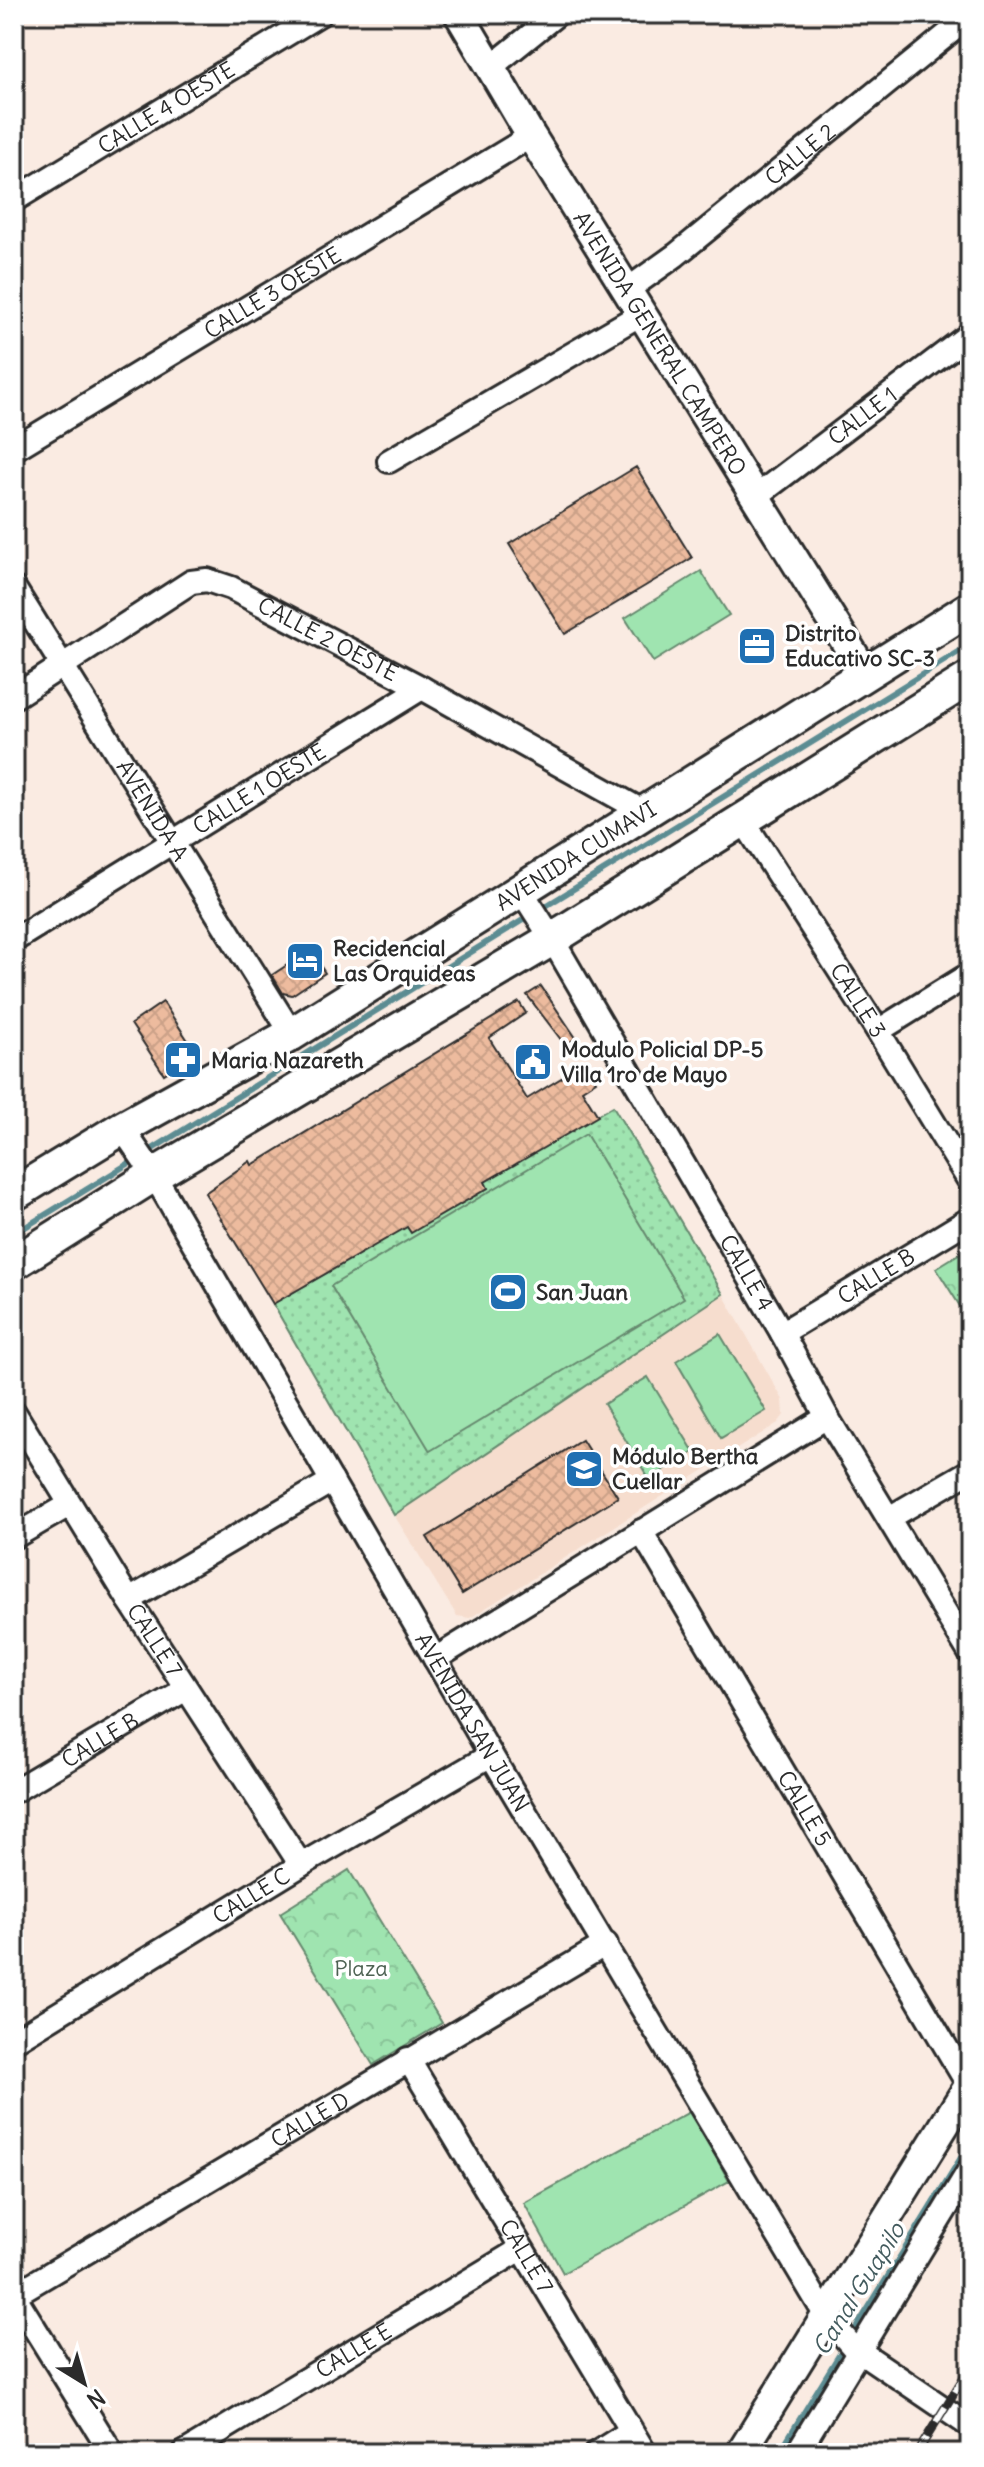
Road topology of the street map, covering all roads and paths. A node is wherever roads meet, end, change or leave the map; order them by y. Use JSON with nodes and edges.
{"nodes":[{"id":1,"x":320,"y":14,"type":"edge"},
{"id":2,"x":459,"y":14,"type":"edge"},
{"id":3,"x":557,"y":14,"type":"edge"},
{"id":4,"x":970,"y":16,"type":"edge"},
{"id":5,"x":491,"y":67,"type":"junction"},
{"id":6,"x":531,"y":136,"type":"junction"},
{"id":7,"x":14,"y":200,"type":"edge"},
{"id":8,"x":634,"y":302,"type":"junction"},
{"id":9,"x":970,"y":334,"type":"edge"},
{"id":10,"x":14,"y":449,"type":"edge"},
{"id":11,"x":389,"y":461,"type":"dead end"},
{"id":12,"x":754,"y":498,"type":"junction"},
{"id":13,"x":14,"y":588,"type":"edge"},
{"id":14,"x":970,"y":608,"type":"edge"},
{"id":15,"x":63,"y":667,"type":"junction"},
{"id":16,"x":865,"y":673,"type":"junction"},
{"id":17,"x":970,"y":678,"type":"edge"},
{"id":18,"x":422,"y":688,"type":"junction"},
{"id":19,"x":14,"y":697,"type":"edge"},
{"id":20,"x":646,"y":813,"type":"junction"},
{"id":21,"x":743,"y":820,"type":"junction"},
{"id":22,"x":172,"y":843,"type":"junction"},
{"id":23,"x":537,"y":916,"type":"junction"},
{"id":24,"x":14,"y":940,"type":"edge"},
{"id":25,"x":970,"y":974,"type":"edge"},
{"id":26,"x":878,"y":1031,"type":"junction"},
{"id":27,"x":292,"y":1034,"type":"junction"},
{"id":28,"x":126,"y":1133,"type":"junction"},
{"id":29,"x":150,"y":1169,"type":"junction"},
{"id":30,"x":970,"y":1182,"type":"edge"},
{"id":31,"x":14,"y":1194,"type":"edge"},
{"id":32,"x":970,"y":1219,"type":"edge"},
{"id":33,"x":14,"y":1263,"type":"edge"},
{"id":34,"x":782,"y":1333,"type":"junction"},
{"id":35,"x":14,"y":1412,"type":"edge"},
{"id":36,"x":827,"y":1417,"type":"junction"},
{"id":37,"x":970,"y":1471,"type":"edge"},
{"id":38,"x":332,"y":1481,"type":"junction"},
{"id":39,"x":69,"y":1505,"type":"junction"},
{"id":40,"x":889,"y":1518,"type":"junction"},
{"id":41,"x":641,"y":1531,"type":"junction"},
{"id":42,"x":14,"y":1537,"type":"edge"},
{"id":43,"x":129,"y":1600,"type":"junction"},
{"id":44,"x":970,"y":1653,"type":"edge"},
{"id":45,"x":435,"y":1659,"type":"junction"},
{"id":46,"x":186,"y":1689,"type":"junction"},
{"id":47,"x":491,"y":1755,"type":"junction"},
{"id":48,"x":14,"y":1791,"type":"edge"},
{"id":49,"x":301,"y":1865,"type":"junction"},
{"id":50,"x":606,"y":1944,"type":"junction"},
{"id":51,"x":14,"y":2041,"type":"edge"},
{"id":52,"x":408,"y":2059,"type":"junction"},
{"id":53,"x":970,"y":2085,"type":"edge"},
{"id":54,"x":970,"y":2169,"type":"edge"},
{"id":55,"x":521,"y":2249,"type":"junction"},
{"id":56,"x":14,"y":2295,"type":"edge"},
{"id":57,"x":828,"y":2320,"type":"junction"},
{"id":58,"x":855,"y":2348,"type":"junction"},
{"id":59,"x":970,"y":2426,"type":"edge"},
{"id":60,"x":631,"y":2431,"type":"junction"},
{"id":61,"x":112,"y":2453,"type":"edge"},
{"id":62,"x":184,"y":2453,"type":"edge"},
{"id":63,"x":596,"y":2453,"type":"edge"},
{"id":64,"x":645,"y":2453,"type":"edge"},
{"id":65,"x":741,"y":2453,"type":"edge"},
{"id":66,"x":797,"y":2453,"type":"edge"}],
"edges":[{"from":1,"to":7,"type":"street","name":"CALLE 4 OESTE"},
{"from":2,"to":5,"type":"street","name":"AVENIDA GENERAL CAMPERO"},
{"from":3,"to":5,"type":"street"},
{"from":4,"to":8,"type":"street","name":"CALLE 2"},
{"from":5,"to":6,"type":"street","name":"AVENIDA GENERAL CAMPERO"},
{"from":6,"to":8,"type":"street","name":"AVENIDA GENERAL CAMPERO"},
{"from":6,"to":10,"type":"street","name":"CALLE 3 OESTE"},
{"from":8,"to":11,"type":"street","name":"CALLE 2"},
{"from":8,"to":12,"type":"street","name":"AVENIDA GENERAL CAMPERO"},
{"from":9,"to":12,"type":"street","name":"CALLE 1"},
{"from":12,"to":16,"type":"street","name":"AVENIDA GENERAL CAMPERO"},
{"from":13,"to":15,"type":"street","name":"AVENIDA A"},
{"from":14,"to":16,"type":"main road","name":"AVENIDA CUMAVI"},
{"from":15,"to":18,"type":"street","name":"CALLE 2 OESTE"},
{"from":15,"to":19,"type":"street","name":"CALLE 2 OESTE"},
{"from":15,"to":22,"type":"street","name":"AVENIDA A"},
{"from":16,"to":20,"type":"main road","name":"AVENIDA CUMAVI"},
{"from":17,"to":21,"type":"main road","name":"AVENIDA CUMAVI"},
{"from":18,"to":20,"type":"street","name":"CALLE 2 OESTE"},
{"from":18,"to":22,"type":"street","name":"CALLE 1 OESTE"},
{"from":20,"to":23,"type":"main road","name":"AVENIDA CUMAVI"},
{"from":21,"to":23,"type":"main road","name":"AVENIDA CUMAVI"},
{"from":21,"to":26,"type":"street","name":"CALLE 3"},
{"from":22,"to":24,"type":"street","name":"CALLE 1 OESTE"},
{"from":22,"to":27,"type":"street","name":"AVENIDA A"},
{"from":23,"to":27,"type":"main road","name":"AVENIDA CUMAVI"},
{"from":23,"to":29,"type":"main road","name":"AVENIDA CUMAVI"},
{"from":23,"to":34,"type":"street","name":"CALLE 4"},
{"from":25,"to":26,"type":"street"},
{"from":26,"to":30,"type":"street","name":"CALLE 3"},
{"from":27,"to":28,"type":"main road","name":"AVENIDA CUMAVI"},
{"from":28,"to":29,"type":"street","name":"AVENIDA SAN JUAN"},
{"from":28,"to":31,"type":"main road","name":"AVENIDA CUMAVI"},
{"from":29,"to":33,"type":"main road","name":"AVENIDA CUMAVI"},
{"from":29,"to":38,"type":"street","name":"AVENIDA SAN JUAN"},
{"from":32,"to":34,"type":"street","name":"CALLE B"},
{"from":34,"to":36,"type":"street","name":"CALLE 4"},
{"from":35,"to":39,"type":"street","name":"CALLE 7"},
{"from":36,"to":40,"type":"street","name":"CALLE 4"},
{"from":36,"to":41,"type":"street"},
{"from":37,"to":40,"type":"street"},
{"from":38,"to":43,"type":"street"},
{"from":38,"to":45,"type":"street","name":"AVENIDA SAN JUAN"},
{"from":39,"to":42,"type":"street"},
{"from":39,"to":43,"type":"street","name":"CALLE 7"},
{"from":40,"to":44,"type":"street","name":"CALLE 4"},
{"from":41,"to":45,"type":"street"},
{"from":41,"to":53,"type":"street","name":"CALLE 5"},
{"from":43,"to":46,"type":"street","name":"CALLE 7"},
{"from":45,"to":47,"type":"street","name":"AVENIDA SAN JUAN"},
{"from":46,"to":48,"type":"street","name":"CALLE B"},
{"from":46,"to":49,"type":"street","name":"CALLE 7"},
{"from":47,"to":49,"type":"street","name":"CALLE C"},
{"from":47,"to":50,"type":"street","name":"AVENIDA SAN JUAN"},
{"from":49,"to":51,"type":"street","name":"CALLE C"},
{"from":50,"to":52,"type":"street","name":"CALLE D"},
{"from":50,"to":57,"type":"street","name":"AVENIDA SAN JUAN"},
{"from":52,"to":55,"type":"street","name":"CALLE 7"},
{"from":52,"to":56,"type":"street","name":"CALLE D"},
{"from":53,"to":57,"type":"street"},
{"from":54,"to":58,"type":"street"},
{"from":55,"to":60,"type":"street","name":"CALLE 7"},
{"from":55,"to":62,"type":"street","name":"CALLE E"},
{"from":56,"to":61,"type":"street"},
{"from":57,"to":58,"type":"street","name":"AVENIDA SAN JUAN"},
{"from":57,"to":65,"type":"street"},
{"from":58,"to":59,"type":"street"},
{"from":58,"to":66,"type":"street"},
{"from":60,"to":63,"type":"street"},
{"from":60,"to":64,"type":"street","name":"CALLE 7"}]}
